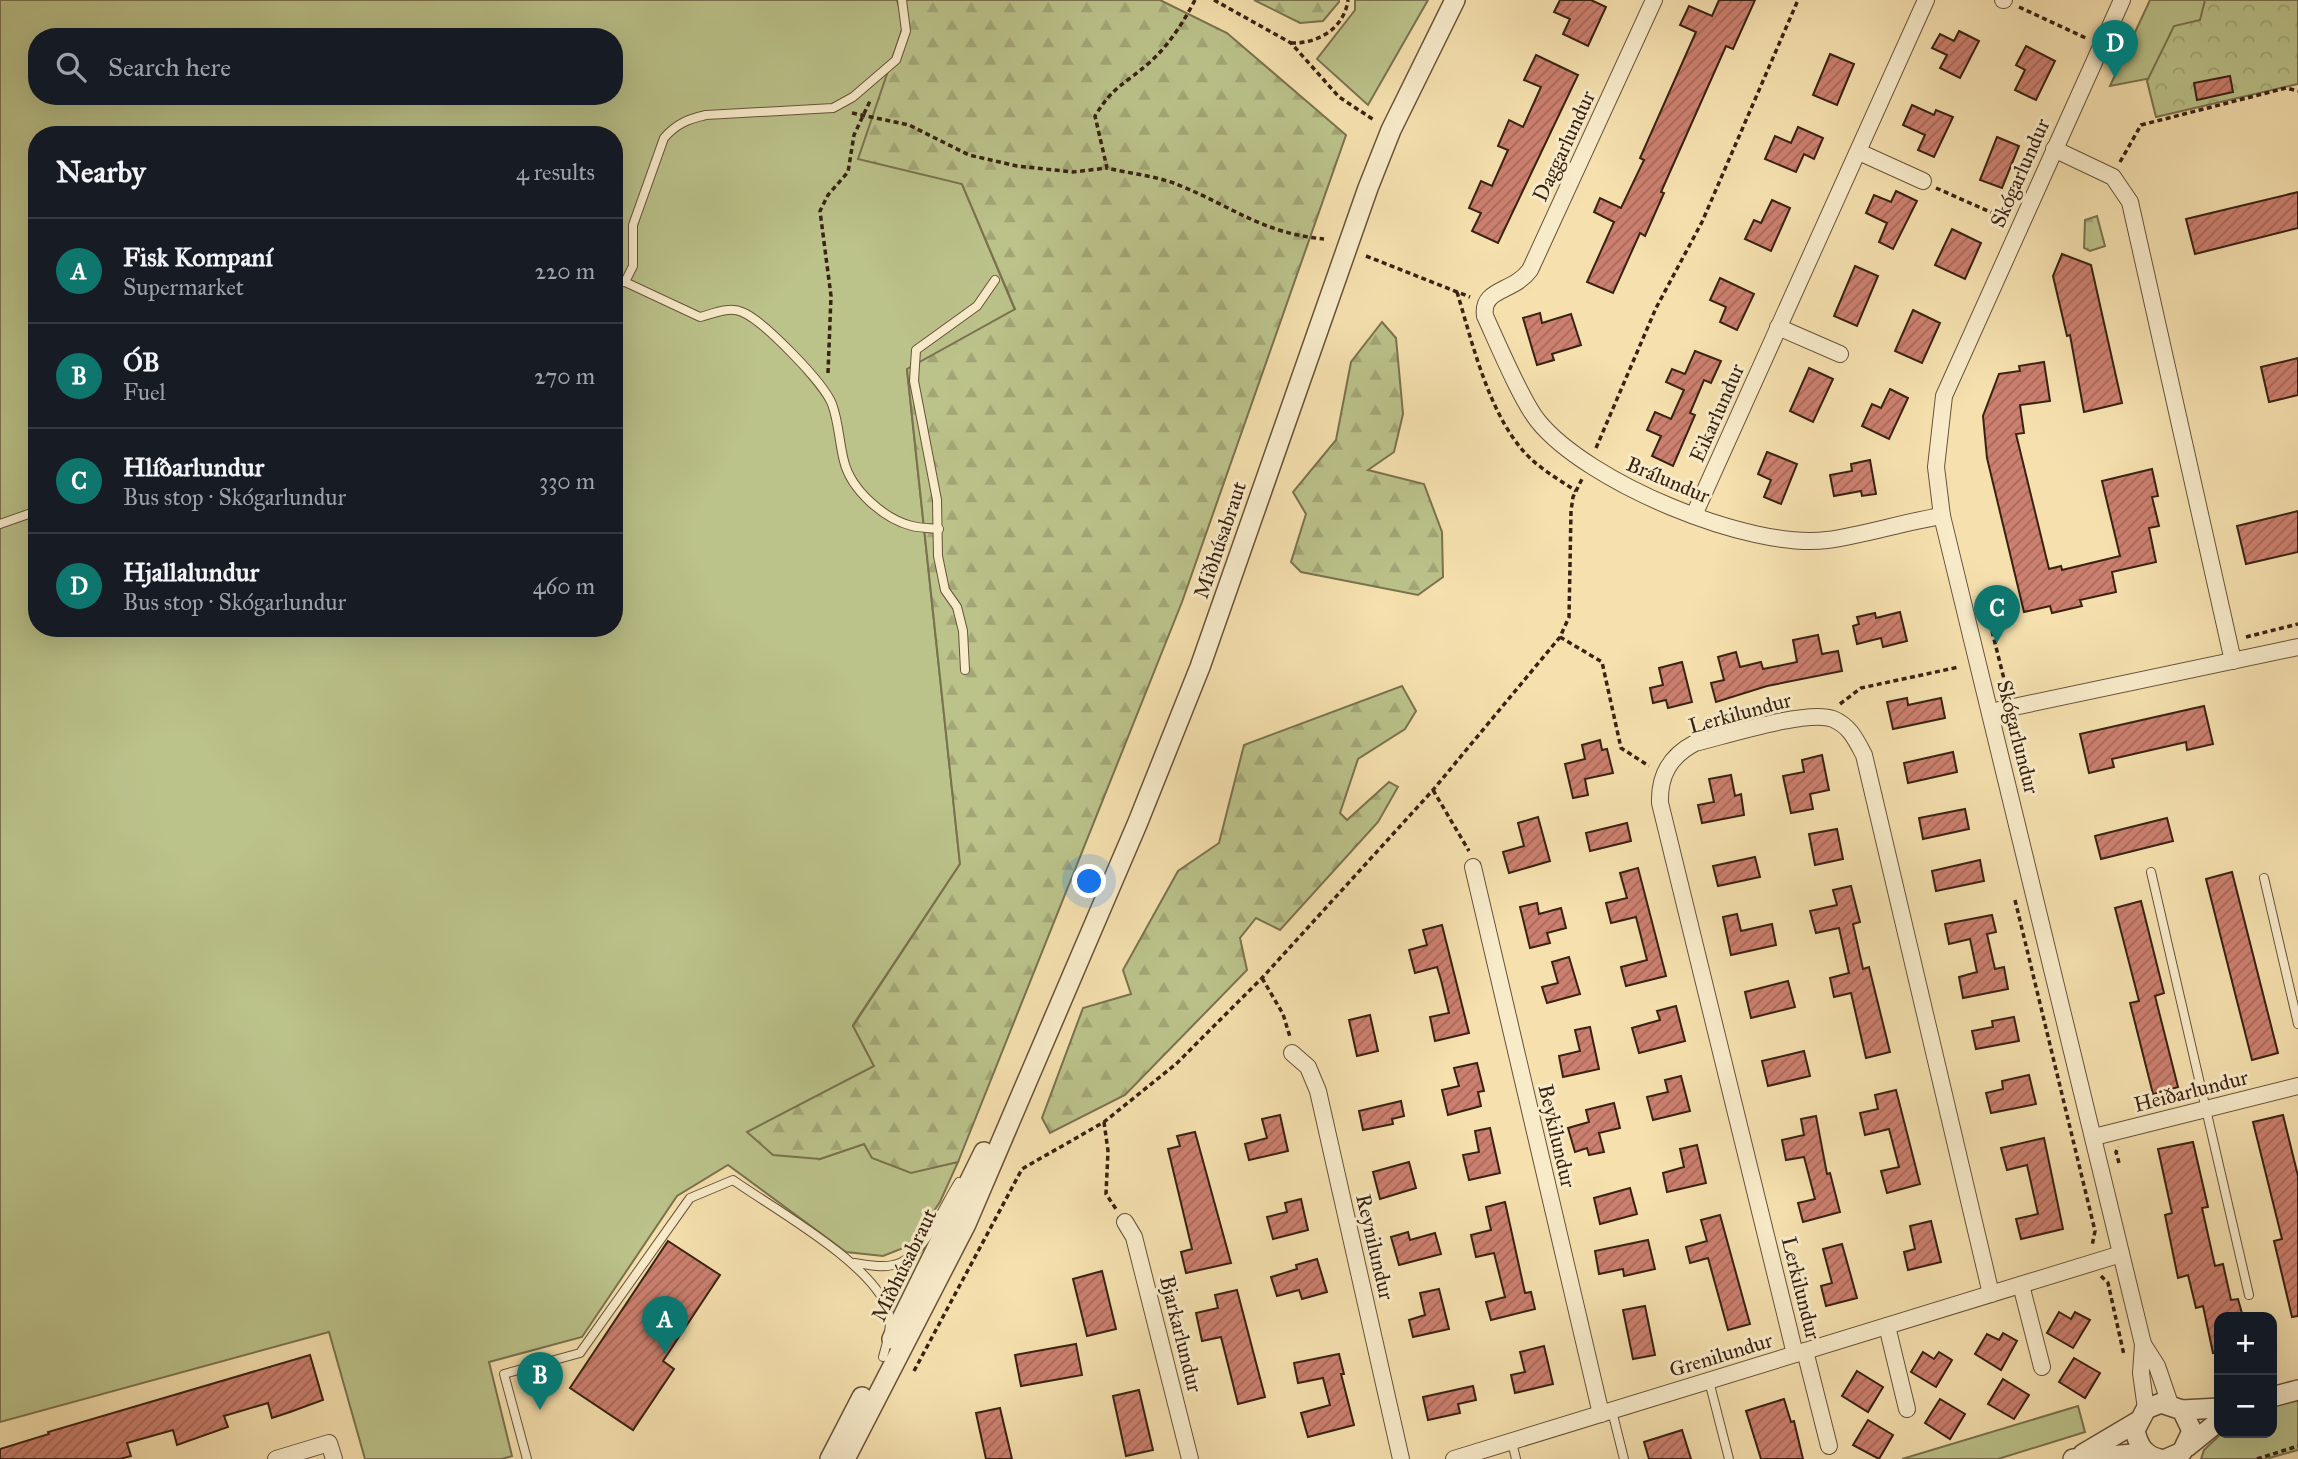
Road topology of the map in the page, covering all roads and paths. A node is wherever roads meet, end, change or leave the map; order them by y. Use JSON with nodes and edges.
{"nodes":[{"id":1,"x":902,"y":0,"type":"edge"},
{"id":2,"x":1195,"y":0,"type":"edge"},
{"id":3,"x":1214,"y":0,"type":"edge"},
{"id":4,"x":1348,"y":0,"type":"edge"},
{"id":5,"x":1455,"y":0,"type":"edge"},
{"id":6,"x":1654,"y":0,"type":"edge"},
{"id":7,"x":1798,"y":0,"type":"edge"},
{"id":8,"x":1926,"y":0,"type":"edge"},
{"id":9,"x":2003,"y":0,"type":"edge"},
{"id":10,"x":2122,"y":0,"type":"edge"},
{"id":11,"x":2096,"y":30,"type":"dead end"},
{"id":12,"x":1290,"y":43,"type":"junction"},
{"id":13,"x":879,"y":76,"type":"junction"},
{"id":14,"x":2298,"y":91,"type":"edge"},
{"id":15,"x":833,"y":108,"type":"junction"},
{"id":16,"x":861,"y":115,"type":"junction"},
{"id":17,"x":1391,"y":130,"type":"junction"},
{"id":18,"x":2054,"y":149,"type":"junction"},
{"id":19,"x":1859,"y":152,"type":"junction"},
{"id":20,"x":1107,"y":168,"type":"junction"},
{"id":21,"x":2113,"y":177,"type":"junction"},
{"id":22,"x":1923,"y":181,"type":"joint"},
{"id":23,"x":2013,"y":209,"type":"dead end"},
{"id":24,"x":1324,"y":239,"type":"dead end"},
{"id":25,"x":1366,"y":256,"type":"dead end"},
{"id":26,"x":995,"y":280,"type":"dead end"},
{"id":27,"x":625,"y":282,"type":"joint"},
{"id":28,"x":1457,"y":292,"type":"junction"},
{"id":29,"x":1490,"y":298,"type":"junction"},
{"id":30,"x":1778,"y":327,"type":"junction"},
{"id":31,"x":1840,"y":354,"type":"dead end"},
{"id":32,"x":823,"y":389,"type":"junction"},
{"id":33,"x":1589,"y":465,"type":"junction"},
{"id":34,"x":1576,"y":491,"type":"junction"},
{"id":35,"x":28,"y":514,"type":"edge"},
{"id":36,"x":1694,"y":515,"type":"junction"},
{"id":37,"x":1941,"y":516,"type":"junction"},
{"id":38,"x":0,"y":524,"type":"edge"},
{"id":39,"x":939,"y":529,"type":"junction"},
{"id":40,"x":1990,"y":623,"type":"dead end"},
{"id":41,"x":2298,"y":624,"type":"edge"},
{"id":42,"x":1560,"y":637,"type":"junction"},
{"id":43,"x":2229,"y":641,"type":"junction"},
{"id":44,"x":2298,"y":647,"type":"edge"},
{"id":45,"x":1956,"y":654,"type":"dead end"},
{"id":46,"x":2233,"y":661,"type":"junction"},
{"id":47,"x":1959,"y":667,"type":"junction"},
{"id":48,"x":965,"y":670,"type":"dead end"},
{"id":49,"x":1962,"y":677,"type":"dead end"},
{"id":50,"x":2021,"y":706,"type":"junction"},
{"id":51,"x":1990,"y":712,"type":"junction"},
{"id":52,"x":1826,"y":717,"type":"junction"},
{"id":53,"x":1664,"y":775,"type":"junction"},
{"id":54,"x":1433,"y":790,"type":"junction"},
{"id":55,"x":1473,"y":867,"type":"joint"},
{"id":56,"x":2151,"y":872,"type":"dead end"},
{"id":57,"x":2264,"y":878,"type":"dead end"},
{"id":58,"x":2014,"y":895,"type":"dead end"},
{"id":59,"x":1262,"y":978,"type":"junction"},
{"id":60,"x":2298,"y":1024,"type":"edge"},
{"id":61,"x":1292,"y":1053,"type":"joint"},
{"id":62,"x":2298,"y":1086,"type":"edge"},
{"id":63,"x":1020,"y":1091,"type":"junction"},
{"id":64,"x":2207,"y":1109,"type":"junction"},
{"id":65,"x":1104,"y":1122,"type":"junction"},
{"id":66,"x":2094,"y":1137,"type":"junction"},
{"id":67,"x":985,"y":1151,"type":"junction"},
{"id":68,"x":1125,"y":1222,"type":"joint"},
{"id":69,"x":2121,"y":1254,"type":"junction"},
{"id":70,"x":2095,"y":1262,"type":"junction"},
{"id":71,"x":855,"y":1263,"type":"junction"},
{"id":72,"x":2021,"y":1285,"type":"junction"},
{"id":73,"x":1991,"y":1294,"type":"junction"},
{"id":74,"x":2249,"y":1295,"type":"dead end"},
{"id":75,"x":1887,"y":1326,"type":"junction"},
{"id":76,"x":2143,"y":1344,"type":"junction"},
{"id":77,"x":1800,"y":1353,"type":"junction"},
{"id":78,"x":883,"y":1357,"type":"junction"},
{"id":79,"x":2126,"y":1362,"type":"dead end"},
{"id":80,"x":2042,"y":1367,"type":"dead end"},
{"id":81,"x":912,"y":1375,"type":"dead end"},
{"id":82,"x":1709,"y":1381,"type":"junction"},
{"id":83,"x":2298,"y":1390,"type":"edge"},
{"id":84,"x":2277,"y":1396,"type":"edge"},
{"id":85,"x":2176,"y":1407,"type":"junction"},
{"id":86,"x":2214,"y":1408,"type":"edge"},
{"id":87,"x":1907,"y":1409,"type":"dead end"},
{"id":88,"x":1606,"y":1412,"type":"junction"},
{"id":89,"x":2141,"y":1416,"type":"junction"},
{"id":90,"x":2214,"y":1424,"type":"edge"},
{"id":91,"x":1511,"y":1441,"type":"junction"},
{"id":92,"x":1829,"y":1446,"type":"dead end"},
{"id":93,"x":2298,"y":1446,"type":"edge"},
{"id":94,"x":331,"y":1451,"type":"edge"},
{"id":95,"x":2167,"y":1456,"type":"edge"},
{"id":96,"x":276,"y":1459,"type":"edge"},
{"id":97,"x":527,"y":1459,"type":"edge"},
{"id":98,"x":830,"y":1459,"type":"edge"},
{"id":99,"x":845,"y":1459,"type":"edge"},
{"id":100,"x":1190,"y":1459,"type":"edge"},
{"id":101,"x":1401,"y":1459,"type":"edge"},
{"id":102,"x":1454,"y":1459,"type":"edge"},
{"id":103,"x":1516,"y":1459,"type":"edge"},
{"id":104,"x":1624,"y":1459,"type":"edge"},
{"id":105,"x":1729,"y":1459,"type":"edge"},
{"id":106,"x":2075,"y":1459,"type":"edge"},
{"id":107,"x":2257,"y":1459,"type":"edge"}],
"edges":[{"from":1,"to":13,"type":"lane"},
{"from":2,"to":20,"type":"path"},
{"from":3,"to":12,"type":"path"},
{"from":4,"to":12,"type":"path"},
{"from":5,"to":17,"type":"street","name":"Miðhúsabraut"},
{"from":6,"to":29,"type":"street","name":"Daggarlundur"},
{"from":7,"to":33,"type":"path"},
{"from":8,"to":19,"type":"street","name":"Eikarlundur"},
{"from":9,"to":11,"type":"path"},
{"from":10,"to":18,"type":"street","name":"Skógarlundur"},
{"from":12,"to":17,"type":"path"},
{"from":13,"to":15,"type":"lane"},
{"from":13,"to":16,"type":"path"},
{"from":14,"to":21,"type":"path"},
{"from":15,"to":16,"type":"path"},
{"from":15,"to":27,"type":"lane"},
{"from":16,"to":20,"type":"path"},
{"from":16,"to":32,"type":"path"},
{"from":17,"to":63,"type":"street","name":"Miðhúsabraut"},
{"from":18,"to":21,"type":"street"},
{"from":18,"to":37,"type":"street","name":"Skógarlundur"},
{"from":19,"to":22,"type":"street"},
{"from":19,"to":30,"type":"street","name":"Eikarlundur"},
{"from":20,"to":24,"type":"path"},
{"from":21,"to":43,"type":"street"},
{"from":22,"to":23,"type":"path"},
{"from":25,"to":28,"type":"path"},
{"from":26,"to":39,"type":"lane"},
{"from":27,"to":32,"type":"lane"},
{"from":28,"to":29,"type":"path"},
{"from":28,"to":34,"type":"path"},
{"from":29,"to":33,"type":"street","name":"Brálundur"},
{"from":30,"to":31,"type":"street"},
{"from":30,"to":36,"type":"street","name":"Eikarlundur"},
{"from":32,"to":39,"type":"lane"},
{"from":33,"to":34,"type":"path"},
{"from":33,"to":36,"type":"street","name":"Brálundur"},
{"from":34,"to":42,"type":"path"},
{"from":35,"to":38,"type":"lane"},
{"from":36,"to":37,"type":"street","name":"Brálundur"},
{"from":37,"to":51,"type":"street","name":"Skógarlundur"},
{"from":39,"to":48,"type":"lane"},
{"from":40,"to":50,"type":"path"},
{"from":41,"to":43,"type":"path"},
{"from":42,"to":53,"type":"path"},
{"from":42,"to":54,"type":"path"},
{"from":43,"to":46,"type":"street"},
{"from":44,"to":46,"type":"street"},
{"from":45,"to":47,"type":"path"},
{"from":46,"to":50,"type":"street"},
{"from":47,"to":49,"type":"path"},
{"from":47,"to":52,"type":"path"},
{"from":50,"to":51,"type":"street"},
{"from":51,"to":66,"type":"street","name":"Skógarlundur"},
{"from":52,"to":53,"type":"street","name":"Lerkilundur"},
{"from":52,"to":73,"type":"street"},
{"from":53,"to":77,"type":"street","name":"Lerkilundur"},
{"from":54,"to":55,"type":"path"},
{"from":54,"to":59,"type":"path"},
{"from":55,"to":88,"type":"street","name":"Beykilundur"},
{"from":56,"to":64,"type":"lane"},
{"from":57,"to":60,"type":"lane"},
{"from":58,"to":70,"type":"path"},
{"from":59,"to":61,"type":"path"},
{"from":59,"to":65,"type":"path"},
{"from":61,"to":101,"type":"street","name":"Reynilundur"},
{"from":62,"to":64,"type":"street","name":"Heiðarlundur"},
{"from":63,"to":67,"type":"street","name":"Miðhúsabraut"},
{"from":63,"to":99,"type":"street","name":"Miðhúsabraut"},
{"from":64,"to":66,"type":"street","name":"Heiðarlundur"},
{"from":64,"to":74,"type":"lane"},
{"from":65,"to":68,"type":"path"},
{"from":65,"to":81,"type":"path"},
{"from":66,"to":69,"type":"street","name":"Skógarlundur"},
{"from":67,"to":71,"type":"lane"},
{"from":67,"to":78,"type":"street","name":"Miðhúsabraut"},
{"from":68,"to":100,"type":"street","name":"Bjarkarlundur"},
{"from":69,"to":70,"type":"street","name":"Grenilundur"},
{"from":69,"to":76,"type":"street","name":"Skógarlundur"},
{"from":70,"to":72,"type":"street","name":"Grenilundur"},
{"from":70,"to":79,"type":"path"},
{"from":71,"to":78,"type":"lane"},
{"from":71,"to":97,"type":"lane"},
{"from":72,"to":73,"type":"street","name":"Grenilundur"},
{"from":72,"to":80,"type":"street"},
{"from":73,"to":75,"type":"street","name":"Grenilundur"},
{"from":75,"to":77,"type":"street","name":"Grenilundur"},
{"from":75,"to":87,"type":"street"},
{"from":76,"to":85,"type":"street","name":"Skógarlundur"},
{"from":76,"to":89,"type":"street","name":"Skógarlundur"},
{"from":77,"to":82,"type":"street","name":"Grenilundur"},
{"from":77,"to":92,"type":"street","name":"Lerkilundur"},
{"from":78,"to":98,"type":"street","name":"Miðhúsabraut"},
{"from":82,"to":88,"type":"street","name":"Grenilundur"},
{"from":82,"to":105,"type":"lane"},
{"from":83,"to":84,"type":"street"},
{"from":85,"to":86,"type":"street"},
{"from":85,"to":89,"type":"street"},
{"from":85,"to":95,"type":"street"},
{"from":88,"to":91,"type":"street","name":"Grenilundur"},
{"from":88,"to":104,"type":"lane"},
{"from":89,"to":95,"type":"street"},
{"from":89,"to":106,"type":"street"},
{"from":90,"to":95,"type":"street"},
{"from":91,"to":102,"type":"street","name":"Grenilundur"},
{"from":91,"to":103,"type":"lane"},
{"from":93,"to":107,"type":"path"},
{"from":94,"to":96,"type":"street"},
{"from":95,"to":106,"type":"street"}]}
